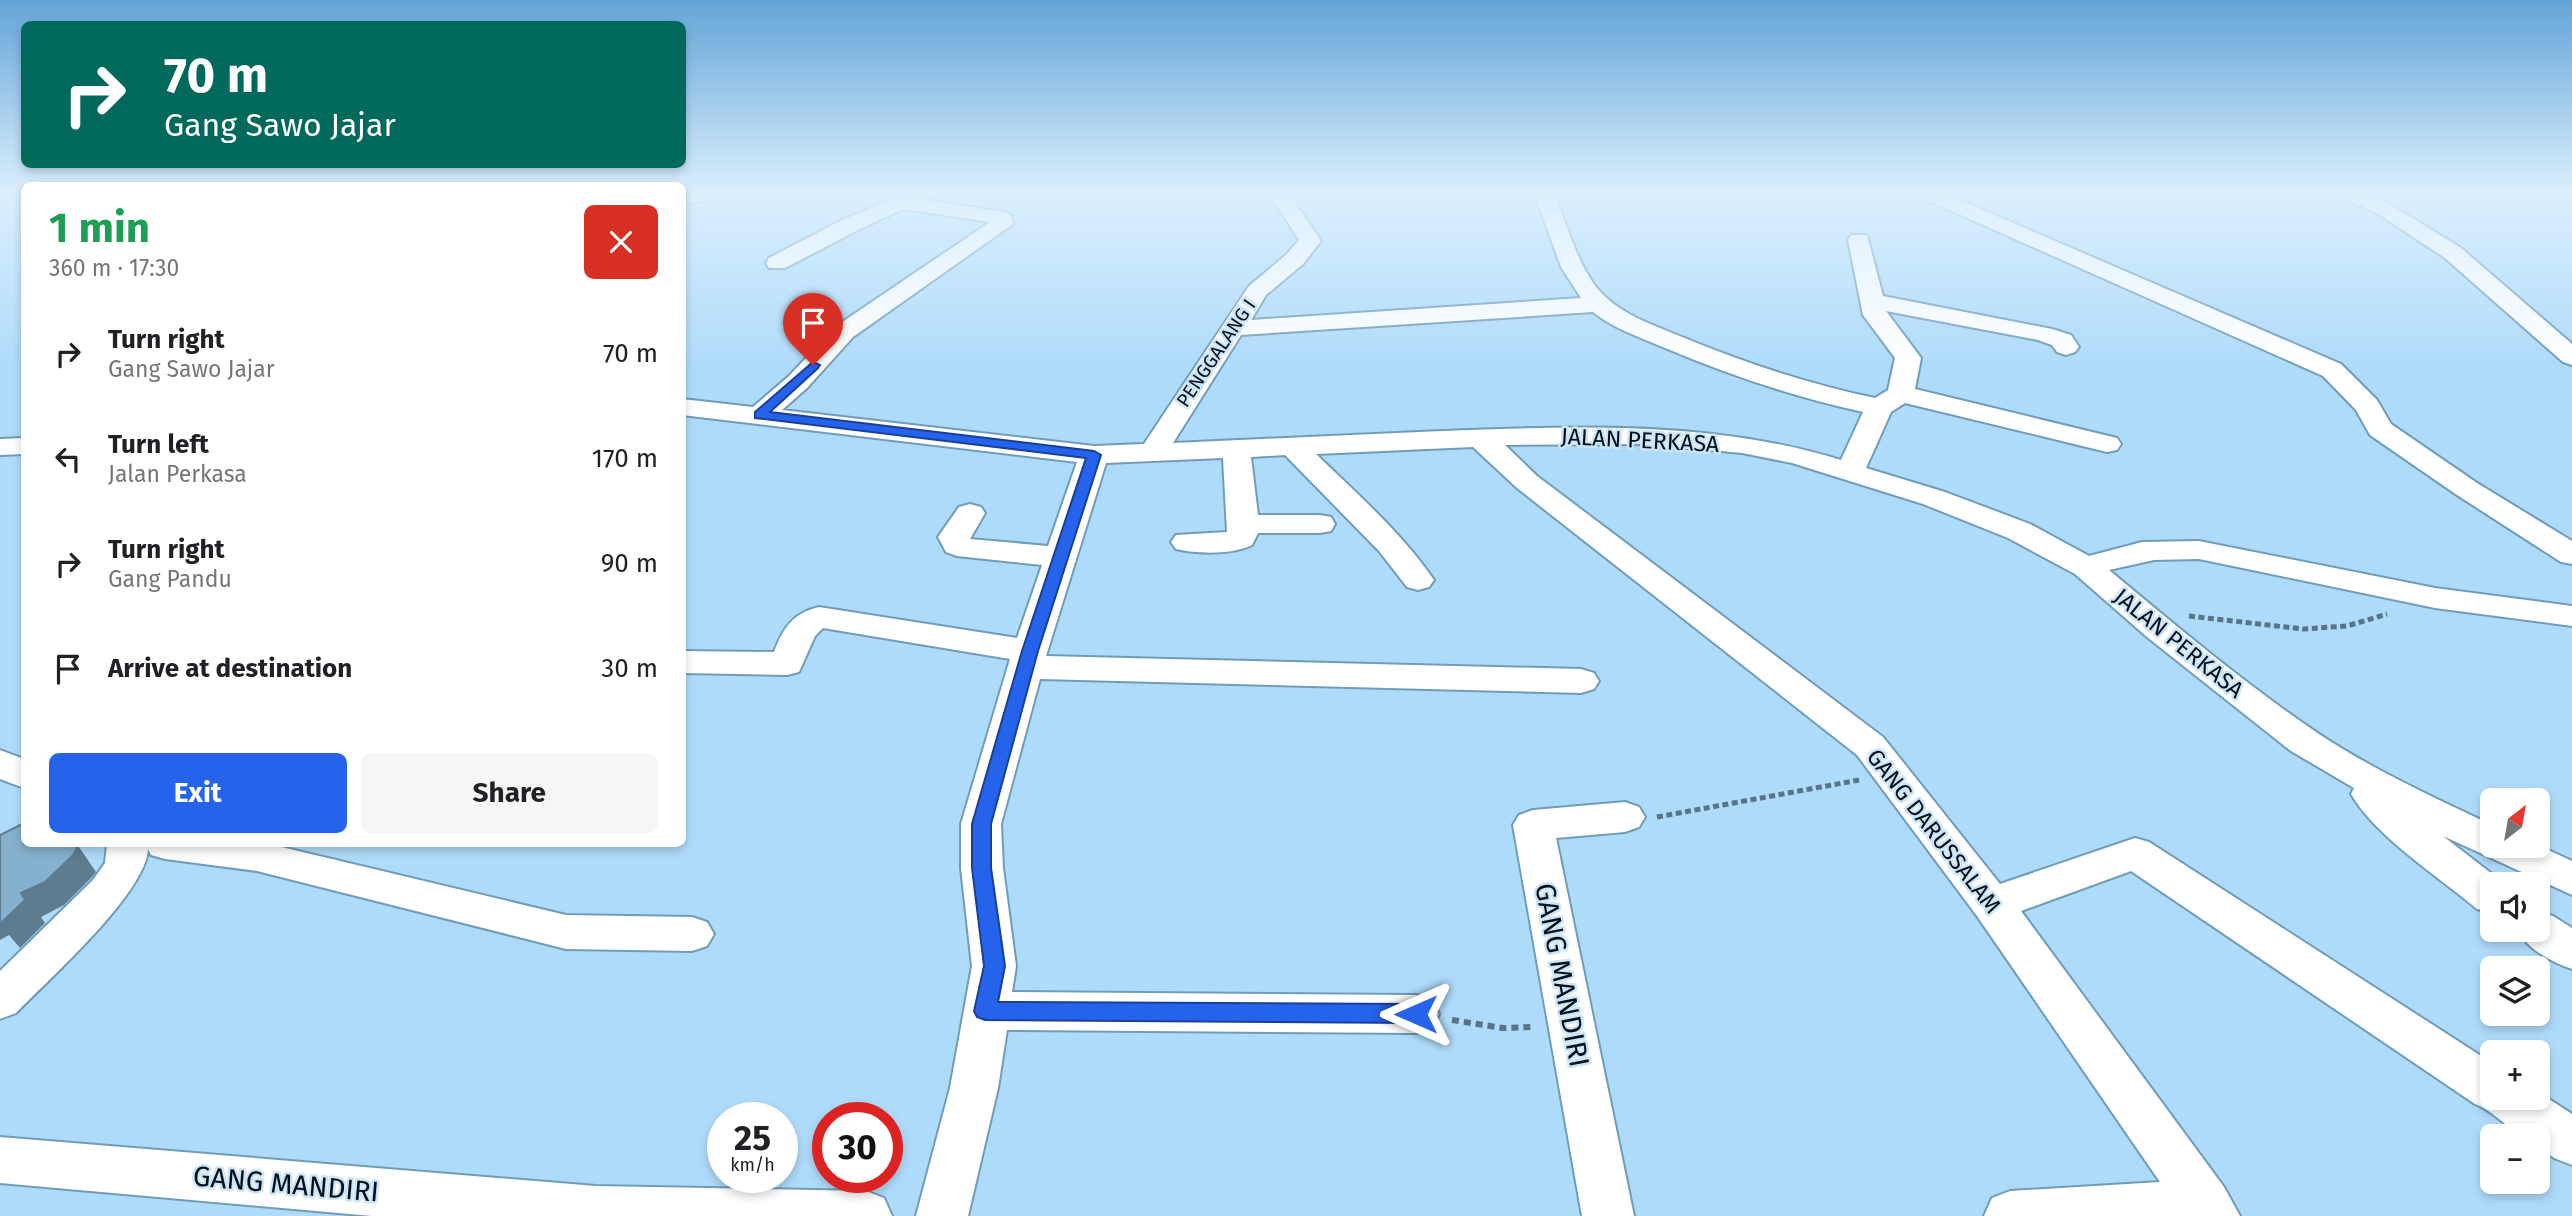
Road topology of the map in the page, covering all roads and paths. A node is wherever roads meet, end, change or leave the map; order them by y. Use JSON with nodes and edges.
{"nodes":[{"id":1,"x":799,"y":252,"type":"edge"},
{"id":2,"x":961,"y":252,"type":"edge"},
{"id":3,"x":1301,"y":252,"type":"edge"},
{"id":4,"x":1566,"y":252,"type":"edge"},
{"id":5,"x":1862,"y":252,"type":"edge"},
{"id":6,"x":2062,"y":252,"type":"edge"},
{"id":7,"x":2451,"y":252,"type":"edge"},
{"id":8,"x":777,"y":263,"type":"dead end"},
{"id":9,"x":1872,"y":301,"type":"junction"},
{"id":10,"x":1599,"y":304,"type":"junction"},
{"id":11,"x":1235,"y":328,"type":"junction"},
{"id":12,"x":2066,"y":347,"type":"dead end"},
{"id":13,"x":2572,"y":357,"type":"edge"},
{"id":14,"x":1890,"y":401,"type":"junction"},
{"id":15,"x":686,"y":407,"type":"edge"},
{"id":16,"x":760,"y":415,"type":"junction"},
{"id":17,"x":1480,"y":438,"type":"junction"},
{"id":18,"x":2107,"y":444,"type":"dead end"},
{"id":19,"x":21,"y":446,"type":"edge"},
{"id":20,"x":1292,"y":446,"type":"junction"},
{"id":21,"x":0,"y":447,"type":"edge"},
{"id":22,"x":1236,"y":449,"type":"junction"},
{"id":23,"x":1152,"y":453,"type":"junction"},
{"id":24,"x":1094,"y":455,"type":"junction"},
{"id":25,"x":1852,"y":470,"type":"junction"},
{"id":26,"x":970,"y":513,"type":"dead end"},
{"id":27,"x":1243,"y":524,"type":"junction"},
{"id":28,"x":1320,"y":524,"type":"dead end"},
{"id":29,"x":1187,"y":542,"type":"dead end"},
{"id":30,"x":2572,"y":555,"type":"edge"},
{"id":31,"x":1061,"y":557,"type":"junction"},
{"id":32,"x":2086,"y":567,"type":"junction"},
{"id":33,"x":1418,"y":580,"type":"dead end"},
{"id":34,"x":2435,"y":598,"type":"junction"},
{"id":35,"x":2572,"y":616,"type":"edge"},
{"id":36,"x":2160,"y":629,"type":"junction"},
{"id":37,"x":1028,"y":659,"type":"junction"},
{"id":38,"x":686,"y":662,"type":"edge"},
{"id":39,"x":1581,"y":681,"type":"dead end"},
{"id":40,"x":0,"y":763,"type":"edge"},
{"id":41,"x":2345,"y":766,"type":"junction"},
{"id":42,"x":1890,"y":773,"type":"junction"},
{"id":43,"x":21,"y":774,"type":"edge"},
{"id":44,"x":1625,"y":817,"type":"joint"},
{"id":45,"x":2480,"y":836,"type":"edge"},
{"id":46,"x":127,"y":847,"type":"edge"},
{"id":47,"x":208,"y":847,"type":"edge"},
{"id":48,"x":281,"y":852,"type":"edge"},
{"id":49,"x":2527,"y":858,"type":"edge"},
{"id":50,"x":2572,"y":879,"type":"edge"},
{"id":51,"x":2480,"y":887,"type":"edge"},
{"id":52,"x":1992,"y":904,"type":"junction"},
{"id":53,"x":692,"y":934,"type":"dead end"},
{"id":54,"x":2550,"y":936,"type":"edge"},
{"id":55,"x":2572,"y":951,"type":"edge"},
{"id":56,"x":1,"y":998,"type":"edge"},
{"id":57,"x":985,"y":1011,"type":"junction"},
{"id":58,"x":1416,"y":1014,"type":"joint"},
{"id":59,"x":1572,"y":1027,"type":"junction"},
{"id":60,"x":2480,"y":1081,"type":"edge"},
{"id":61,"x":2524,"y":1110,"type":"edge"},
{"id":62,"x":2572,"y":1142,"type":"edge"},
{"id":63,"x":0,"y":1160,"type":"edge"},
{"id":64,"x":2210,"y":1210,"type":"edge"},
{"id":65,"x":594,"y":1213,"type":"edge"},
{"id":66,"x":866,"y":1216,"type":"edge"},
{"id":67,"x":942,"y":1216,"type":"edge"},
{"id":68,"x":1608,"y":1216,"type":"edge"},
{"id":69,"x":2010,"y":1216,"type":"edge"}],
"edges":[{"from":1,"to":8,"type":"street"},
{"from":2,"to":16,"type":"street"},
{"from":3,"to":11,"type":"street","name":"PENGGALANG I"},
{"from":4,"to":10,"type":"street"},
{"from":5,"to":9,"type":"street"},
{"from":6,"to":30,"type":"street"},
{"from":7,"to":13,"type":"street"},
{"from":9,"to":12,"type":"street"},
{"from":9,"to":14,"type":"street"},
{"from":10,"to":11,"type":"street"},
{"from":10,"to":14,"type":"street"},
{"from":11,"to":23,"type":"street","name":"PENGGALANG I"},
{"from":14,"to":18,"type":"street"},
{"from":14,"to":25,"type":"street"},
{"from":15,"to":16,"type":"street","name":"JALAN PERKASA"},
{"from":16,"to":24,"type":"street","name":"JALAN PERKASA"},
{"from":17,"to":20,"type":"street","name":"JALAN PERKASA"},
{"from":17,"to":25,"type":"street","name":"JALAN PERKASA"},
{"from":17,"to":42,"type":"street","name":"GANG DARUSSALAM"},
{"from":19,"to":21,"type":"street"},
{"from":20,"to":22,"type":"street","name":"JALAN PERKASA"},
{"from":20,"to":33,"type":"street"},
{"from":22,"to":23,"type":"street","name":"JALAN PERKASA"},
{"from":22,"to":27,"type":"street"},
{"from":23,"to":24,"type":"street","name":"JALAN PERKASA"},
{"from":24,"to":31,"type":"street"},
{"from":25,"to":32,"type":"street","name":"JALAN PERKASA"},
{"from":26,"to":31,"type":"street"},
{"from":27,"to":28,"type":"street"},
{"from":27,"to":29,"type":"street"},
{"from":31,"to":37,"type":"street"},
{"from":32,"to":34,"type":"street"},
{"from":32,"to":36,"type":"street","name":"JALAN PERKASA"},
{"from":34,"to":35,"type":"street"},
{"from":34,"to":36,"type":"path"},
{"from":36,"to":41,"type":"street","name":"JALAN PERKASA"},
{"from":37,"to":38,"type":"street"},
{"from":37,"to":39,"type":"street"},
{"from":37,"to":57,"type":"street"},
{"from":40,"to":43,"type":"street"},
{"from":41,"to":45,"type":"street","name":"JALAN PERKASA"},
{"from":41,"to":51,"type":"street"},
{"from":42,"to":44,"type":"path"},
{"from":42,"to":52,"type":"street","name":"GANG DARUSSALAM"},
{"from":44,"to":59,"type":"street","name":"GANG MANDIRI"},
{"from":46,"to":56,"type":"street"},
{"from":47,"to":48,"type":"street"},
{"from":48,"to":53,"type":"street"},
{"from":49,"to":50,"type":"street"},
{"from":52,"to":60,"type":"street"},
{"from":52,"to":64,"type":"street","name":"GANG DARUSSALAM"},
{"from":54,"to":55,"type":"street"},
{"from":57,"to":58,"type":"street"},
{"from":57,"to":67,"type":"street"},
{"from":58,"to":59,"type":"path"},
{"from":59,"to":68,"type":"street","name":"GANG MANDIRI"},
{"from":61,"to":62,"type":"street"},
{"from":63,"to":65,"type":"street","name":"GANG MANDIRI"},
{"from":64,"to":69,"type":"street"},
{"from":65,"to":66,"type":"street","name":"GANG MANDIRI"}]}
